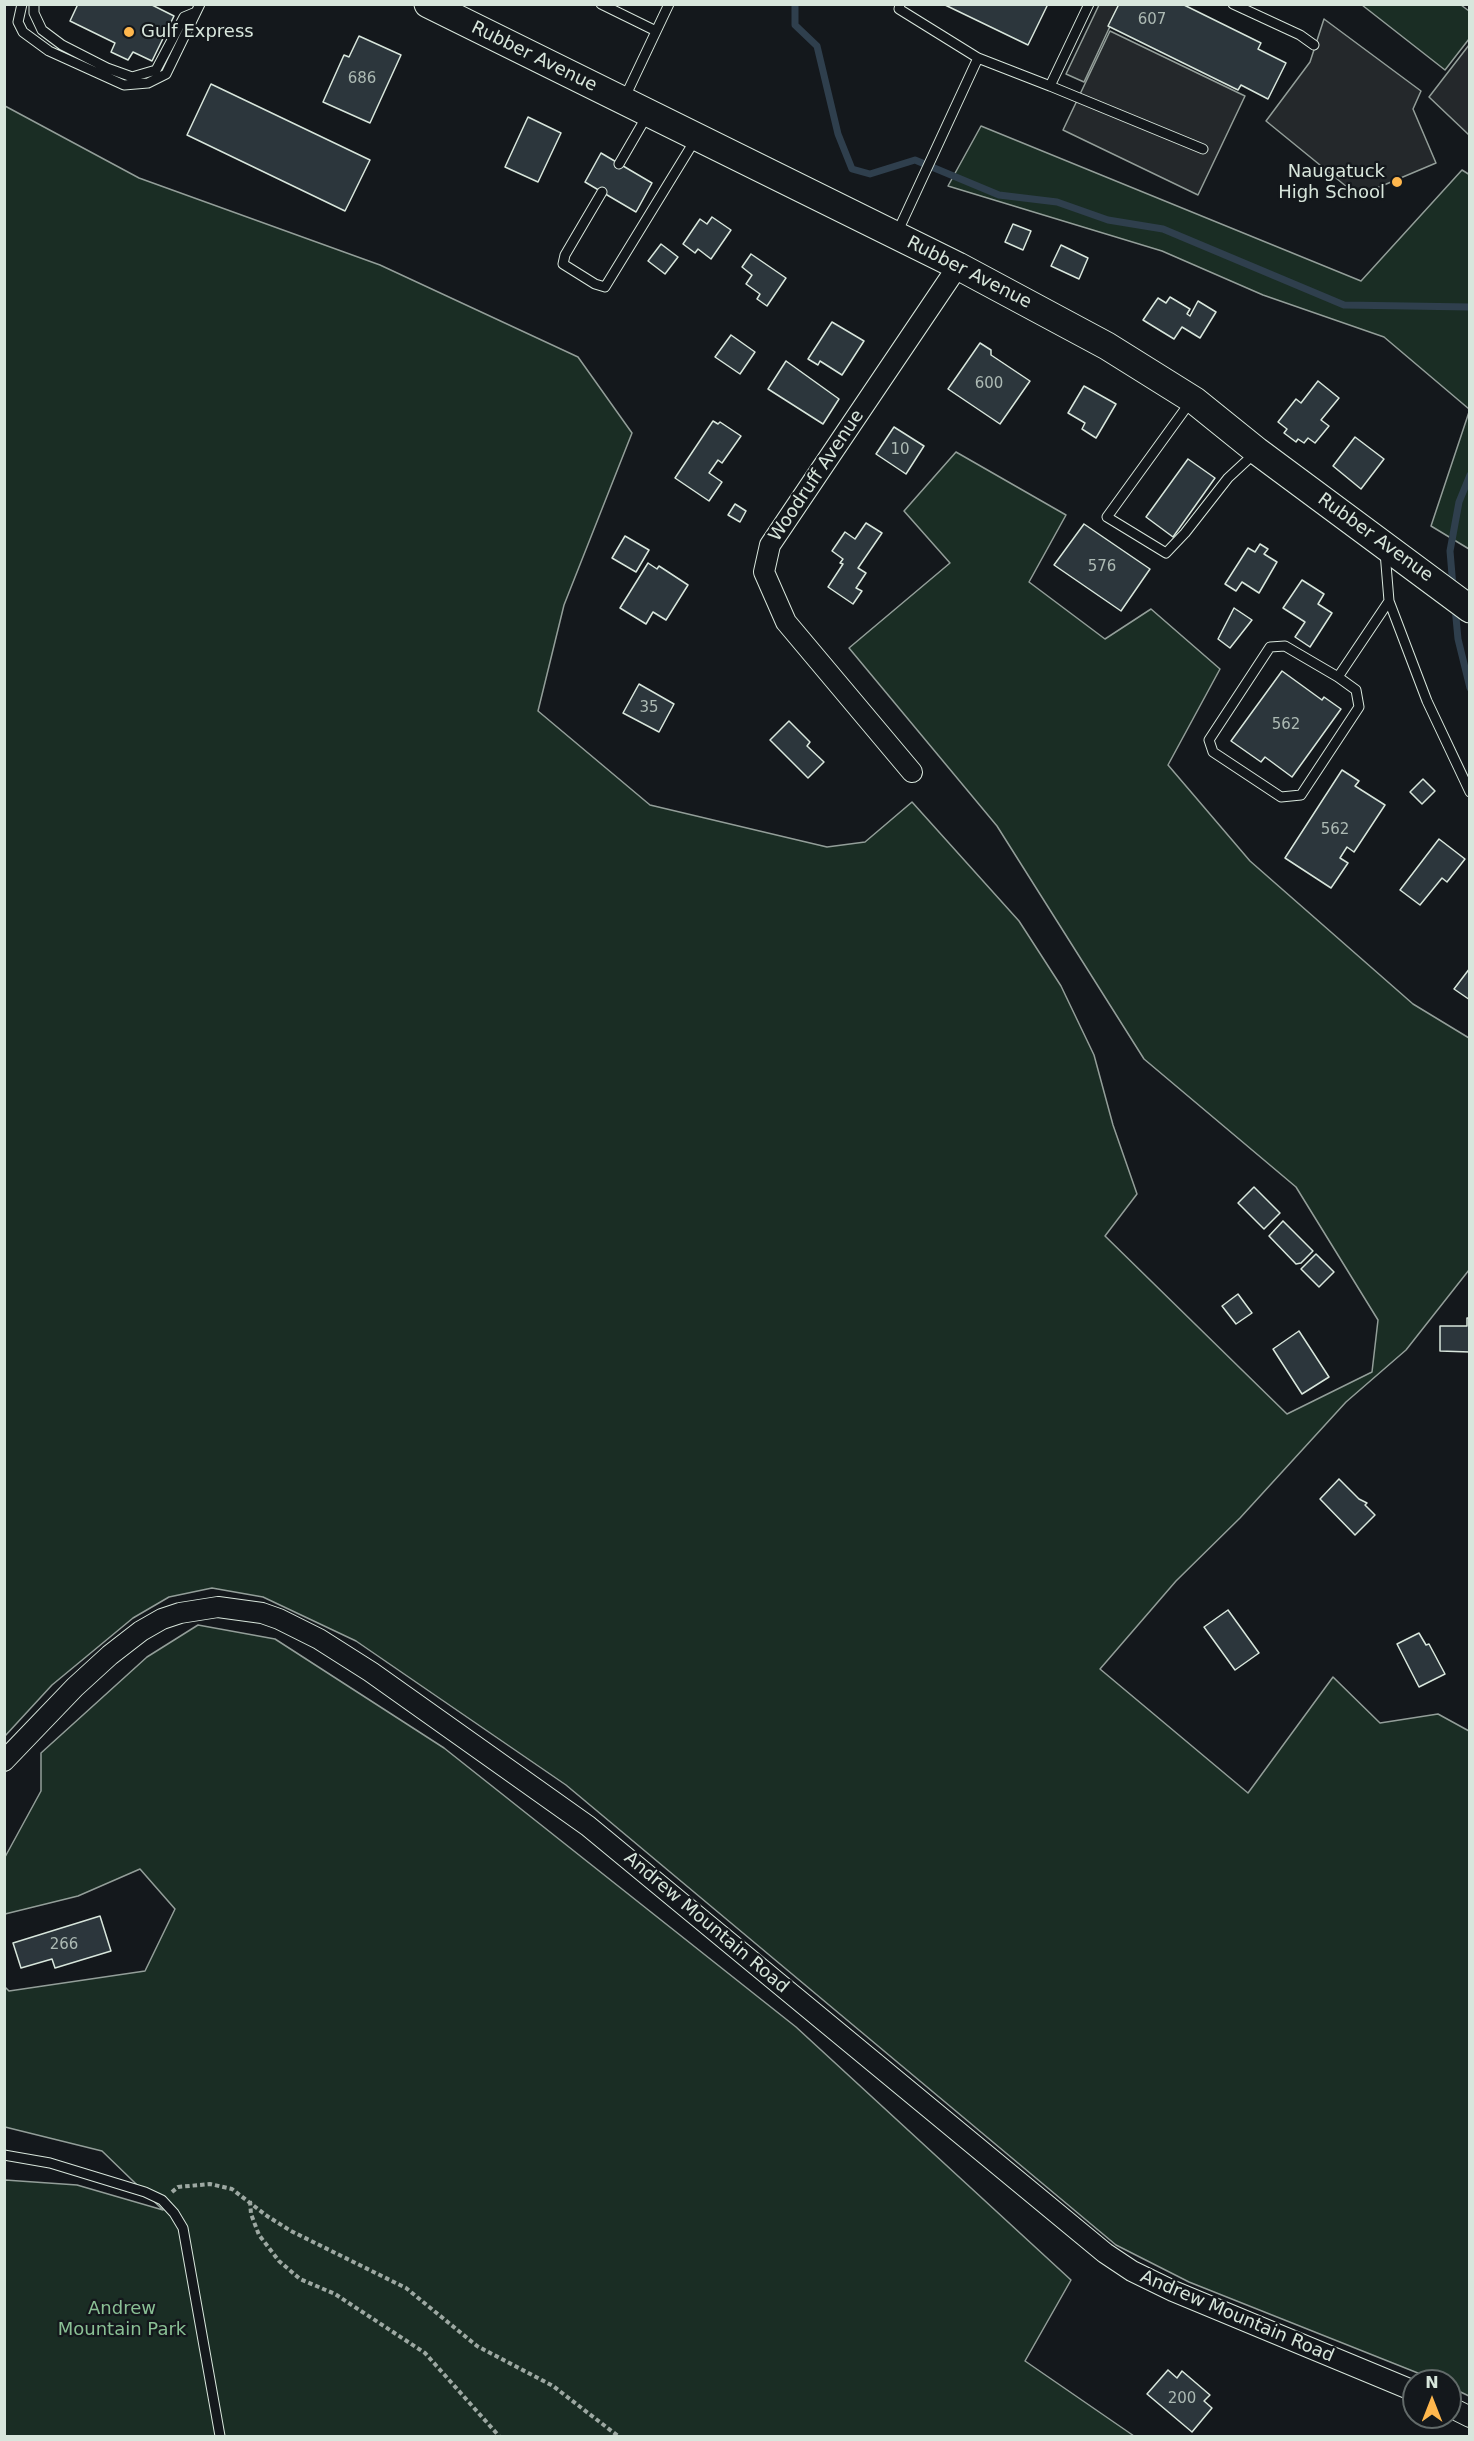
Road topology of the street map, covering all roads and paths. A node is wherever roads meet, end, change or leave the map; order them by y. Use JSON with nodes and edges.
{"nodes":[{"id":1,"x":22,"y":4,"type":"edge"},
{"id":2,"x":34,"y":4,"type":"edge"},
{"id":3,"x":428,"y":4,"type":"edge"},
{"id":4,"x":601,"y":4,"type":"edge"},
{"id":5,"x":669,"y":4,"type":"edge"},
{"id":6,"x":900,"y":4,"type":"edge"},
{"id":7,"x":1089,"y":4,"type":"edge"},
{"id":8,"x":1233,"y":4,"type":"edge"},
{"id":9,"x":198,"y":8,"type":"edge"},
{"id":10,"x":656,"y":31,"type":"junction"},
{"id":11,"x":1314,"y":45,"type":"dead end"},
{"id":12,"x":978,"y":58,"type":"junction"},
{"id":13,"x":1050,"y":86,"type":"junction"},
{"id":14,"x":623,"y":101,"type":"junction"},
{"id":15,"x":649,"y":114,"type":"junction"},
{"id":16,"x":696,"y":138,"type":"junction"},
{"id":17,"x":1203,"y":149,"type":"dead end"},
{"id":18,"x":619,"y":164,"type":"dead end"},
{"id":19,"x":602,"y":192,"type":"dead end"},
{"id":20,"x":896,"y":236,"type":"junction"},
{"id":21,"x":958,"y":266,"type":"junction"},
{"id":22,"x":1192,"y":399,"type":"junction"},
{"id":23,"x":1257,"y":451,"type":"junction"},
{"id":24,"x":1384,"y":544,"type":"junction"},
{"id":25,"x":1389,"y":601,"type":"junction"},
{"id":26,"x":1470,"y":609,"type":"edge"},
{"id":27,"x":1338,"y":677,"type":"junction"},
{"id":28,"x":912,"y":771,"type":"dead end"},
{"id":29,"x":1470,"y":792,"type":"edge"},
{"id":30,"x":4,"y":1761,"type":"edge"},
{"id":31,"x":4,"y":2155,"type":"edge"},
{"id":32,"x":162,"y":2200,"type":"junction"},
{"id":33,"x":250,"y":2200,"type":"junction"},
{"id":34,"x":1402,"y":2386,"type":"edge"},
{"id":35,"x":220,"y":2436,"type":"edge"},
{"id":36,"x":499,"y":2436,"type":"edge"},
{"id":37,"x":618,"y":2436,"type":"edge"}],
"edges":[{"from":1,"to":9,"type":"lane"},
{"from":2,"to":9,"type":"lane"},
{"from":3,"to":14,"type":"street","name":"Rubber Avenue"},
{"from":4,"to":10,"type":"lane"},
{"from":5,"to":10,"type":"lane"},
{"from":6,"to":12,"type":"lane"},
{"from":7,"to":13,"type":"lane"},
{"from":8,"to":11,"type":"lane"},
{"from":10,"to":14,"type":"lane"},
{"from":12,"to":13,"type":"lane"},
{"from":12,"to":20,"type":"lane"},
{"from":13,"to":17,"type":"lane"},
{"from":14,"to":15,"type":"street","name":"Rubber Avenue"},
{"from":15,"to":16,"type":"street","name":"Rubber Avenue"},
{"from":15,"to":18,"type":"lane"},
{"from":16,"to":19,"type":"lane"},
{"from":16,"to":20,"type":"street","name":"Rubber Avenue"},
{"from":20,"to":21,"type":"street","name":"Rubber Avenue"},
{"from":21,"to":22,"type":"street","name":"Rubber Avenue"},
{"from":21,"to":28,"type":"street","name":"Woodruff Avenue"},
{"from":22,"to":23,"type":"street","name":"Rubber Avenue"},
{"from":22,"to":23,"type":"lane"},
{"from":23,"to":24,"type":"street","name":"Rubber Avenue"},
{"from":24,"to":25,"type":"lane"},
{"from":24,"to":26,"type":"street","name":"Rubber Avenue"},
{"from":25,"to":27,"type":"lane"},
{"from":25,"to":29,"type":"lane"},
{"from":27,"to":27,"type":"lane"},
{"from":30,"to":34,"type":"street","name":"Andrew Mountain Road"},
{"from":31,"to":32,"type":"lane"},
{"from":32,"to":33,"type":"path"},
{"from":32,"to":35,"type":"lane"},
{"from":33,"to":36,"type":"path"},
{"from":33,"to":37,"type":"path"}]}
